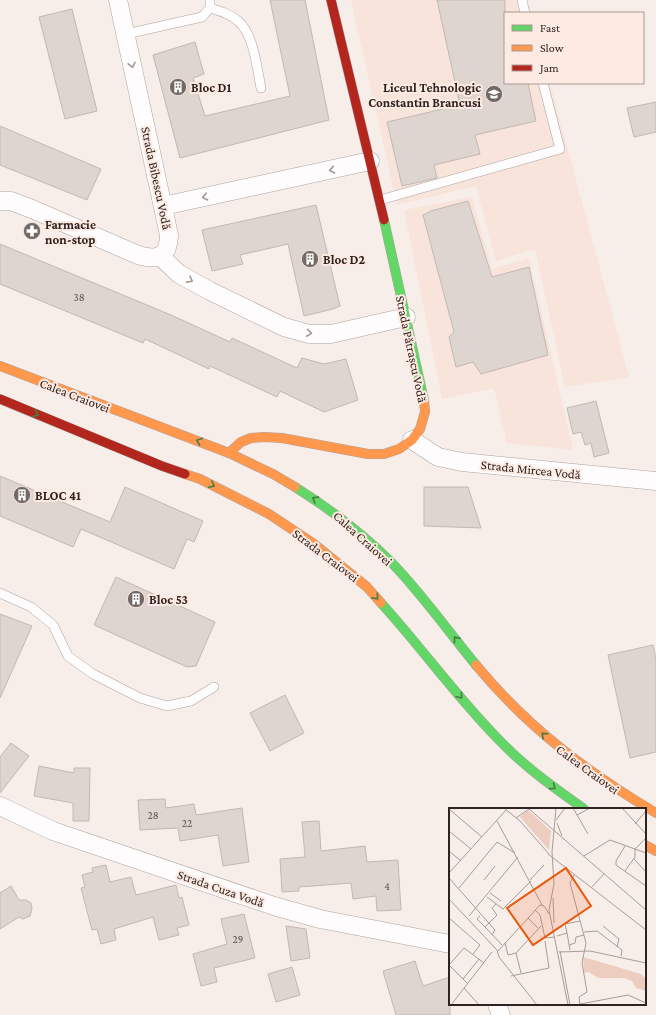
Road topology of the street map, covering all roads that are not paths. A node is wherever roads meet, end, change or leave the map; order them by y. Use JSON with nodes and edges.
{"nodes":[{"id":1,"x":118,"y":0,"type":"edge"},
{"id":2,"x":331,"y":0,"type":"edge"},
{"id":3,"x":522,"y":0,"type":"edge"},
{"id":4,"x":210,"y":4,"type":"edge"},
{"id":5,"x":525,"y":12,"type":"edge"},
{"id":6,"x":126,"y":34,"type":"junction"},
{"id":7,"x":543,"y":84,"type":"edge"},
{"id":8,"x":261,"y":88,"type":"dead end"},
{"id":9,"x":370,"y":161,"type":"junction"},
{"id":10,"x":380,"y":200,"type":"junction"},
{"id":11,"x":0,"y":201,"type":"edge"},
{"id":12,"x":163,"y":206,"type":"junction"},
{"id":13,"x":160,"y":256,"type":"junction"},
{"id":14,"x":406,"y":317,"type":"junction"},
{"id":15,"x":0,"y":366,"type":"edge"},
{"id":16,"x":0,"y":399,"type":"edge"},
{"id":17,"x":412,"y":440,"type":"junction"},
{"id":18,"x":229,"y":453,"type":"junction"},
{"id":19,"x":656,"y":481,"type":"edge"},
{"id":20,"x":0,"y":593,"type":"edge"},
{"id":21,"x":214,"y":687,"type":"dead end"},
{"id":22,"x":0,"y":806,"type":"edge"},
{"id":23,"x":583,"y":808,"type":"edge"},
{"id":24,"x":656,"y":813,"type":"edge"},
{"id":25,"x":646,"y":846,"type":"edge"},
{"id":26,"x":656,"y":851,"type":"edge"},
{"id":27,"x":449,"y":944,"type":"edge"},
{"id":28,"x":497,"y":1005,"type":"edge"},
{"id":29,"x":501,"y":1015,"type":"edge"}],
"edges":[{"from":1,"to":6,"type":"street","name":"Strada Bibescu Vodă"},
{"from":2,"to":9,"type":"main road","name":"Strada Pătrașcu Vodă"},
{"from":3,"to":5,"type":"lane"},
{"from":4,"to":6,"type":"lane"},
{"from":4,"to":8,"type":"lane"},
{"from":6,"to":12,"type":"street","name":"Strada Bibescu Vodă","one_way":true},
{"from":7,"to":10,"type":"lane"},
{"from":9,"to":10,"type":"main road","name":"Strada Pătrașcu Vodă"},
{"from":9,"to":12,"type":"street","one_way":true},
{"from":10,"to":14,"type":"main road","name":"Strada Pătrașcu Vodă"},
{"from":11,"to":13,"type":"street"},
{"from":12,"to":13,"type":"street","name":"Strada Bibescu Vodă"},
{"from":13,"to":14,"type":"street","one_way":true},
{"from":14,"to":17,"type":"main road","name":"Strada Pătrașcu Vodă"},
{"from":18,"to":15,"type":"main road","name":"Calea Craiovei","one_way":true},
{"from":16,"to":23,"type":"main road","name":"Strada Craiovei","one_way":true},
{"from":17,"to":18,"type":"main road","name":"Strada Pătrașcu Vodă"},
{"from":17,"to":19,"type":"street","name":"Strada Mircea Vodă"},
{"from":24,"to":18,"type":"main road","name":"Calea Craiovei","one_way":true},
{"from":20,"to":21,"type":"lane"},
{"from":22,"to":27,"type":"street","name":"Strada Cuza Vodă"},
{"from":25,"to":26,"type":"main road"},
{"from":28,"to":29,"type":"street"}]}
